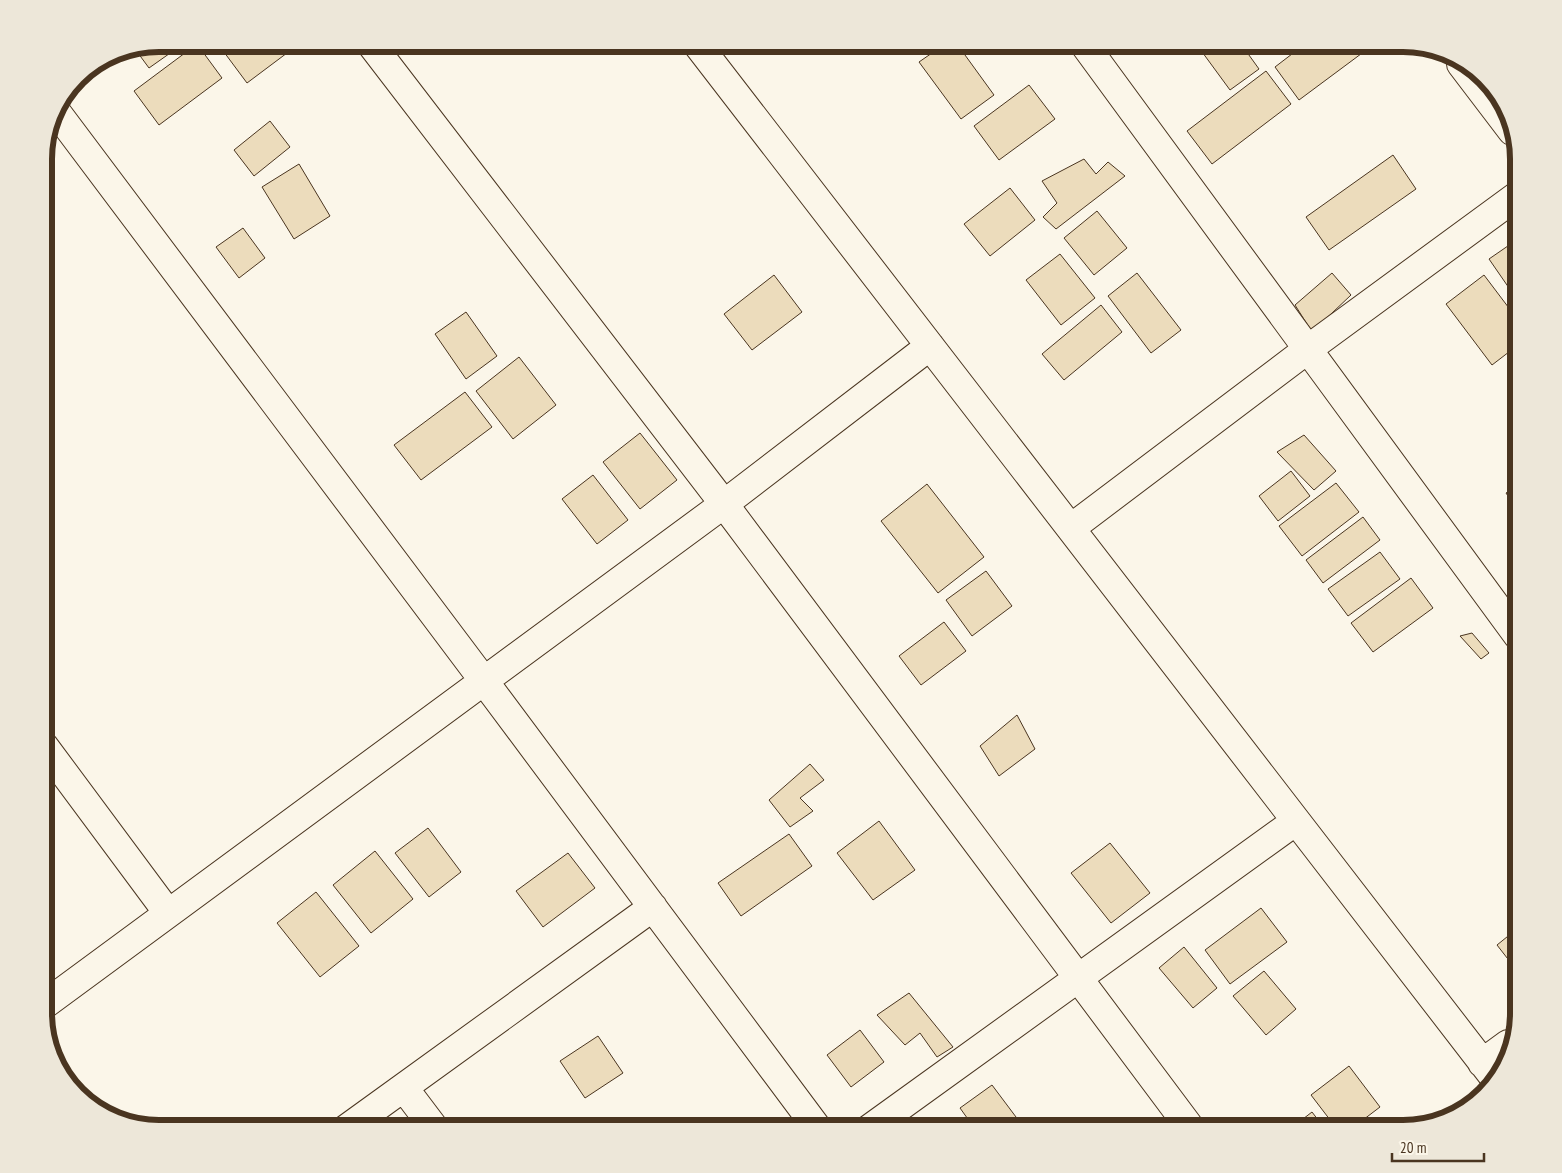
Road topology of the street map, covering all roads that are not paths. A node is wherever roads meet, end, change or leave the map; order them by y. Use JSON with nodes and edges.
{"nodes":[{"id":1,"x":377,"y":52,"type":"edge"},
{"id":2,"x":703,"y":52,"type":"edge"},
{"id":3,"x":1090,"y":52,"type":"edge"},
{"id":4,"x":1472,"y":79,"type":"edge"},
{"id":5,"x":1499,"y":114,"type":"edge"},
{"id":6,"x":61,"y":118,"type":"edge"},
{"id":7,"x":1510,"y":201,"type":"edge"},
{"id":8,"x":930,"y":346,"type":"junction"},
{"id":9,"x":1308,"y":349,"type":"junction"},
{"id":10,"x":724,"y":504,"type":"junction"},
{"id":11,"x":1071,"y":528,"type":"junction"},
{"id":12,"x":1510,"y":625,"type":"edge"},
{"id":13,"x":484,"y":681,"type":"junction"},
{"id":14,"x":53,"y":758,"type":"edge"},
{"id":15,"x":1296,"y":821,"type":"junction"},
{"id":16,"x":652,"y":907,"type":"junction"},
{"id":17,"x":168,"y":914,"type":"junction"},
{"id":18,"x":1077,"y":978,"type":"junction"},
{"id":19,"x":53,"y":998,"type":"edge"},
{"id":20,"x":1501,"y":1054,"type":"edge"},
{"id":21,"x":1489,"y":1072,"type":"edge"},
{"id":22,"x":404,"y":1088,"type":"junction"},
{"id":23,"x":359,"y":1120,"type":"edge"},
{"id":24,"x":428,"y":1120,"type":"edge"},
{"id":25,"x":811,"y":1120,"type":"edge"},
{"id":26,"x":882,"y":1120,"type":"edge"},
{"id":27,"x":1184,"y":1120,"type":"edge"}],
"edges":[{"from":1,"to":10,"type":"street"},
{"from":2,"to":8,"type":"street"},
{"from":3,"to":9,"type":"street"},
{"from":4,"to":5,"type":"street"},
{"from":6,"to":13,"type":"street"},
{"from":7,"to":9,"type":"street"},
{"from":8,"to":10,"type":"street"},
{"from":8,"to":11,"type":"street"},
{"from":9,"to":11,"type":"street"},
{"from":9,"to":12,"type":"street"},
{"from":10,"to":13,"type":"street"},
{"from":10,"to":18,"type":"street"},
{"from":11,"to":15,"type":"street"},
{"from":13,"to":16,"type":"street"},
{"from":13,"to":17,"type":"street"},
{"from":14,"to":17,"type":"street"},
{"from":15,"to":18,"type":"street"},
{"from":15,"to":21,"type":"street"},
{"from":16,"to":22,"type":"street"},
{"from":16,"to":25,"type":"street"},
{"from":17,"to":19,"type":"street"},
{"from":18,"to":26,"type":"street"},
{"from":18,"to":27,"type":"street"},
{"from":20,"to":21,"type":"street"},
{"from":22,"to":23,"type":"street"},
{"from":22,"to":24,"type":"street"}]}
